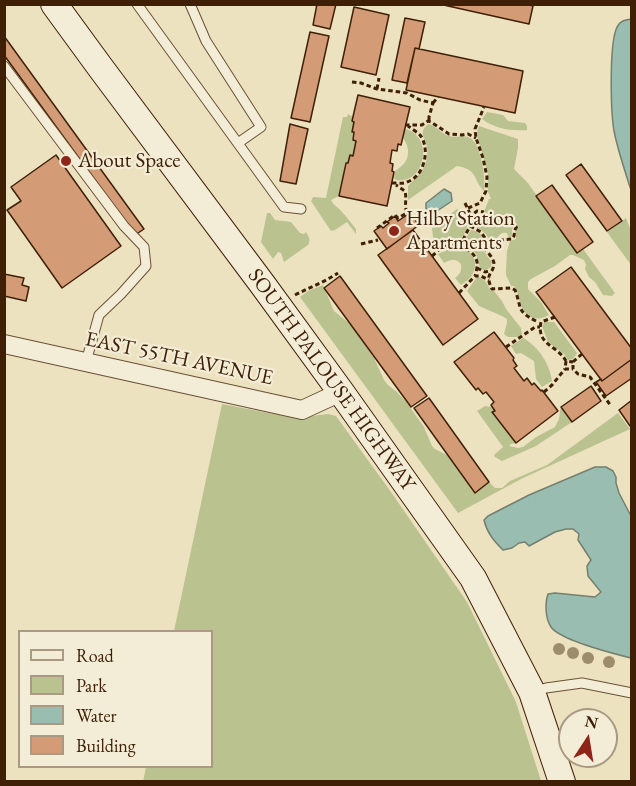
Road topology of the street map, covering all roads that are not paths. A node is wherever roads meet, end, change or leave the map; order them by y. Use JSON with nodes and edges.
{"nodes":[{"id":1,"x":54,"y":4,"type":"edge"},
{"id":2,"x":136,"y":4,"type":"edge"},
{"id":3,"x":190,"y":4,"type":"edge"},
{"id":4,"x":4,"y":66,"type":"edge"},
{"id":5,"x":238,"y":143,"type":"junction"},
{"id":6,"x":301,"y":209,"type":"dead end"},
{"id":7,"x":4,"y":344,"type":"edge"},
{"id":8,"x":86,"y":362,"type":"junction"},
{"id":9,"x":341,"y":392,"type":"junction"},
{"id":10,"x":532,"y":692,"type":"junction"},
{"id":11,"x":632,"y":693,"type":"edge"},
{"id":12,"x":562,"y":782,"type":"edge"}],
"edges":[{"from":1,"to":9,"type":"main road","name":"SOUTH PALOUSE HIGHWAY"},
{"from":2,"to":5,"type":"lane"},
{"from":3,"to":5,"type":"lane"},
{"from":4,"to":8,"type":"lane"},
{"from":5,"to":6,"type":"lane"},
{"from":7,"to":8,"type":"street","name":"EAST 55TH AVENUE"},
{"from":8,"to":9,"type":"street","name":"EAST 55TH AVENUE"},
{"from":9,"to":10,"type":"main road","name":"SOUTH PALOUSE HIGHWAY"},
{"from":10,"to":11,"type":"lane"},
{"from":10,"to":12,"type":"main road","name":"SOUTH PALOUSE HIGHWAY"}]}
